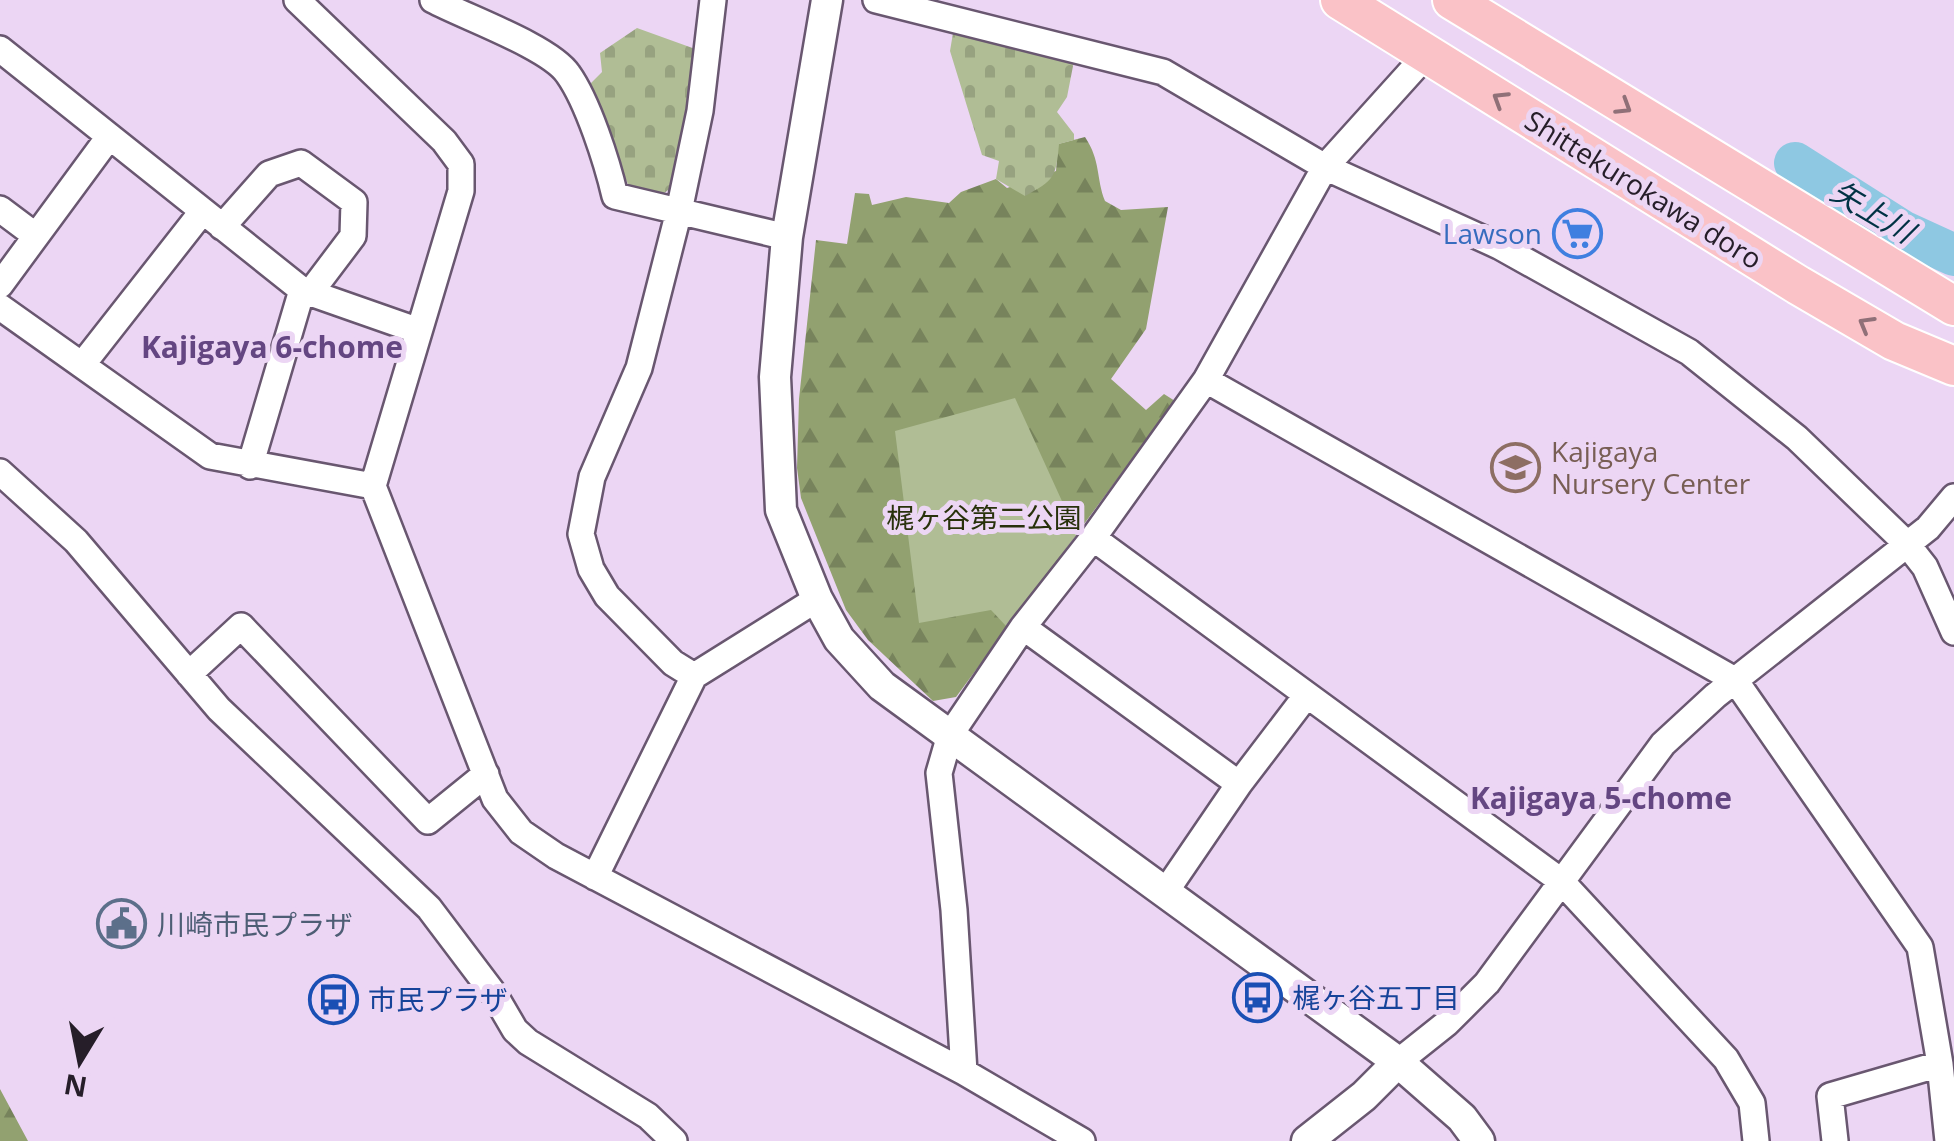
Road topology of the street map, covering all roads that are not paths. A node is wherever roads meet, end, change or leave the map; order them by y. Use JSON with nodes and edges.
{"nodes":[{"id":1,"x":297,"y":0,"type":"edge"},
{"id":2,"x":433,"y":0,"type":"edge"},
{"id":3,"x":713,"y":0,"type":"edge"},
{"id":4,"x":827,"y":0,"type":"edge"},
{"id":5,"x":876,"y":0,"type":"edge"},
{"id":6,"x":1340,"y":0,"type":"edge"},
{"id":7,"x":1452,"y":0,"type":"edge"},
{"id":8,"x":0,"y":49,"type":"edge"},
{"id":9,"x":1427,"y":54,"type":"junction"},
{"id":10,"x":109,"y":137,"type":"junction"},
{"id":11,"x":1325,"y":167,"type":"junction"},
{"id":12,"x":0,"y":209,"type":"edge"},
{"id":13,"x":678,"y":211,"type":"junction"},
{"id":14,"x":212,"y":219,"type":"junction"},
{"id":15,"x":36,"y":236,"type":"junction"},
{"id":16,"x":787,"y":237,"type":"junction"},
{"id":17,"x":0,"y":285,"type":"edge"},
{"id":18,"x":306,"y":292,"type":"junction"},
{"id":19,"x":1954,"y":306,"type":"edge"},
{"id":20,"x":0,"y":307,"type":"edge"},
{"id":21,"x":418,"y":330,"type":"junction"},
{"id":22,"x":82,"y":365,"type":"junction"},
{"id":23,"x":1954,"y":366,"type":"edge"},
{"id":24,"x":1206,"y":380,"type":"junction"},
{"id":25,"x":250,"y":466,"type":"junction"},
{"id":26,"x":0,"y":472,"type":"edge"},
{"id":27,"x":373,"y":486,"type":"junction"},
{"id":28,"x":1954,"y":497,"type":"edge"},
{"id":29,"x":1092,"y":538,"type":"junction"},
{"id":30,"x":1907,"y":544,"type":"junction"},
{"id":31,"x":818,"y":599,"type":"junction"},
{"id":32,"x":1023,"y":627,"type":"junction"},
{"id":33,"x":1954,"y":632,"type":"edge"},
{"id":34,"x":189,"y":674,"type":"junction"},
{"id":35,"x":694,"y":676,"type":"junction"},
{"id":36,"x":1736,"y":680,"type":"junction"},
{"id":37,"x":1306,"y":696,"type":"junction"},
{"id":38,"x":950,"y":736,"type":"junction"},
{"id":39,"x":486,"y":774,"type":"junction"},
{"id":40,"x":1240,"y":784,"type":"junction"},
{"id":41,"x":595,"y":877,"type":"junction"},
{"id":42,"x":1561,"y":881,"type":"junction"},
{"id":43,"x":1166,"y":890,"type":"junction"},
{"id":44,"x":1398,"y":1062,"type":"junction"},
{"id":45,"x":1940,"y":1064,"type":"junction"},
{"id":46,"x":964,"y":1072,"type":"junction"},
{"id":47,"x":674,"y":1141,"type":"edge"},
{"id":48,"x":1082,"y":1141,"type":"edge"},
{"id":49,"x":1308,"y":1141,"type":"edge"},
{"id":50,"x":1479,"y":1141,"type":"edge"},
{"id":51,"x":1756,"y":1141,"type":"edge"},
{"id":52,"x":1835,"y":1141,"type":"edge"},
{"id":53,"x":1948,"y":1141,"type":"edge"}],
"edges":[{"from":1,"to":21,"type":"street"},
{"from":2,"to":13,"type":"street"},
{"from":3,"to":13,"type":"street"},
{"from":4,"to":16,"type":"street"},
{"from":5,"to":11,"type":"street"},
{"from":6,"to":9,"type":"main road","name":"Shittekurokawa doro"},
{"from":7,"to":19,"type":"main road","one_way":true},
{"from":8,"to":10,"type":"street"},
{"from":9,"to":11,"type":"street"},
{"from":23,"to":9,"type":"main road","name":"Shittekurokawa doro","one_way":true},
{"from":10,"to":14,"type":"street"},
{"from":10,"to":15,"type":"street"},
{"from":11,"to":24,"type":"street"},
{"from":11,"to":30,"type":"street"},
{"from":12,"to":15,"type":"street"},
{"from":13,"to":16,"type":"street"},
{"from":13,"to":35,"type":"street"},
{"from":14,"to":18,"type":"street"},
{"from":14,"to":18,"type":"street"},
{"from":14,"to":22,"type":"street"},
{"from":15,"to":17,"type":"street"},
{"from":16,"to":31,"type":"street"},
{"from":18,"to":21,"type":"street"},
{"from":18,"to":25,"type":"street"},
{"from":20,"to":22,"type":"street"},
{"from":21,"to":27,"type":"street"},
{"from":22,"to":25,"type":"street"},
{"from":24,"to":29,"type":"street"},
{"from":24,"to":36,"type":"street"},
{"from":25,"to":27,"type":"street"},
{"from":26,"to":34,"type":"street"},
{"from":27,"to":39,"type":"street"},
{"from":28,"to":30,"type":"street"},
{"from":29,"to":32,"type":"street"},
{"from":29,"to":37,"type":"street"},
{"from":30,"to":33,"type":"street"},
{"from":30,"to":36,"type":"street"},
{"from":31,"to":35,"type":"street"},
{"from":31,"to":38,"type":"street"},
{"from":32,"to":38,"type":"street"},
{"from":32,"to":40,"type":"street"},
{"from":34,"to":39,"type":"street"},
{"from":34,"to":47,"type":"street"},
{"from":35,"to":41,"type":"street"},
{"from":36,"to":42,"type":"street"},
{"from":36,"to":45,"type":"street"},
{"from":37,"to":40,"type":"street"},
{"from":37,"to":42,"type":"street"},
{"from":38,"to":43,"type":"street"},
{"from":38,"to":46,"type":"street"},
{"from":39,"to":41,"type":"street"},
{"from":40,"to":43,"type":"street"},
{"from":41,"to":46,"type":"street"},
{"from":42,"to":44,"type":"street"},
{"from":42,"to":51,"type":"street"},
{"from":43,"to":44,"type":"street"},
{"from":44,"to":49,"type":"street"},
{"from":44,"to":50,"type":"street"},
{"from":45,"to":52,"type":"street"},
{"from":45,"to":53,"type":"street"},
{"from":46,"to":48,"type":"street"}]}
